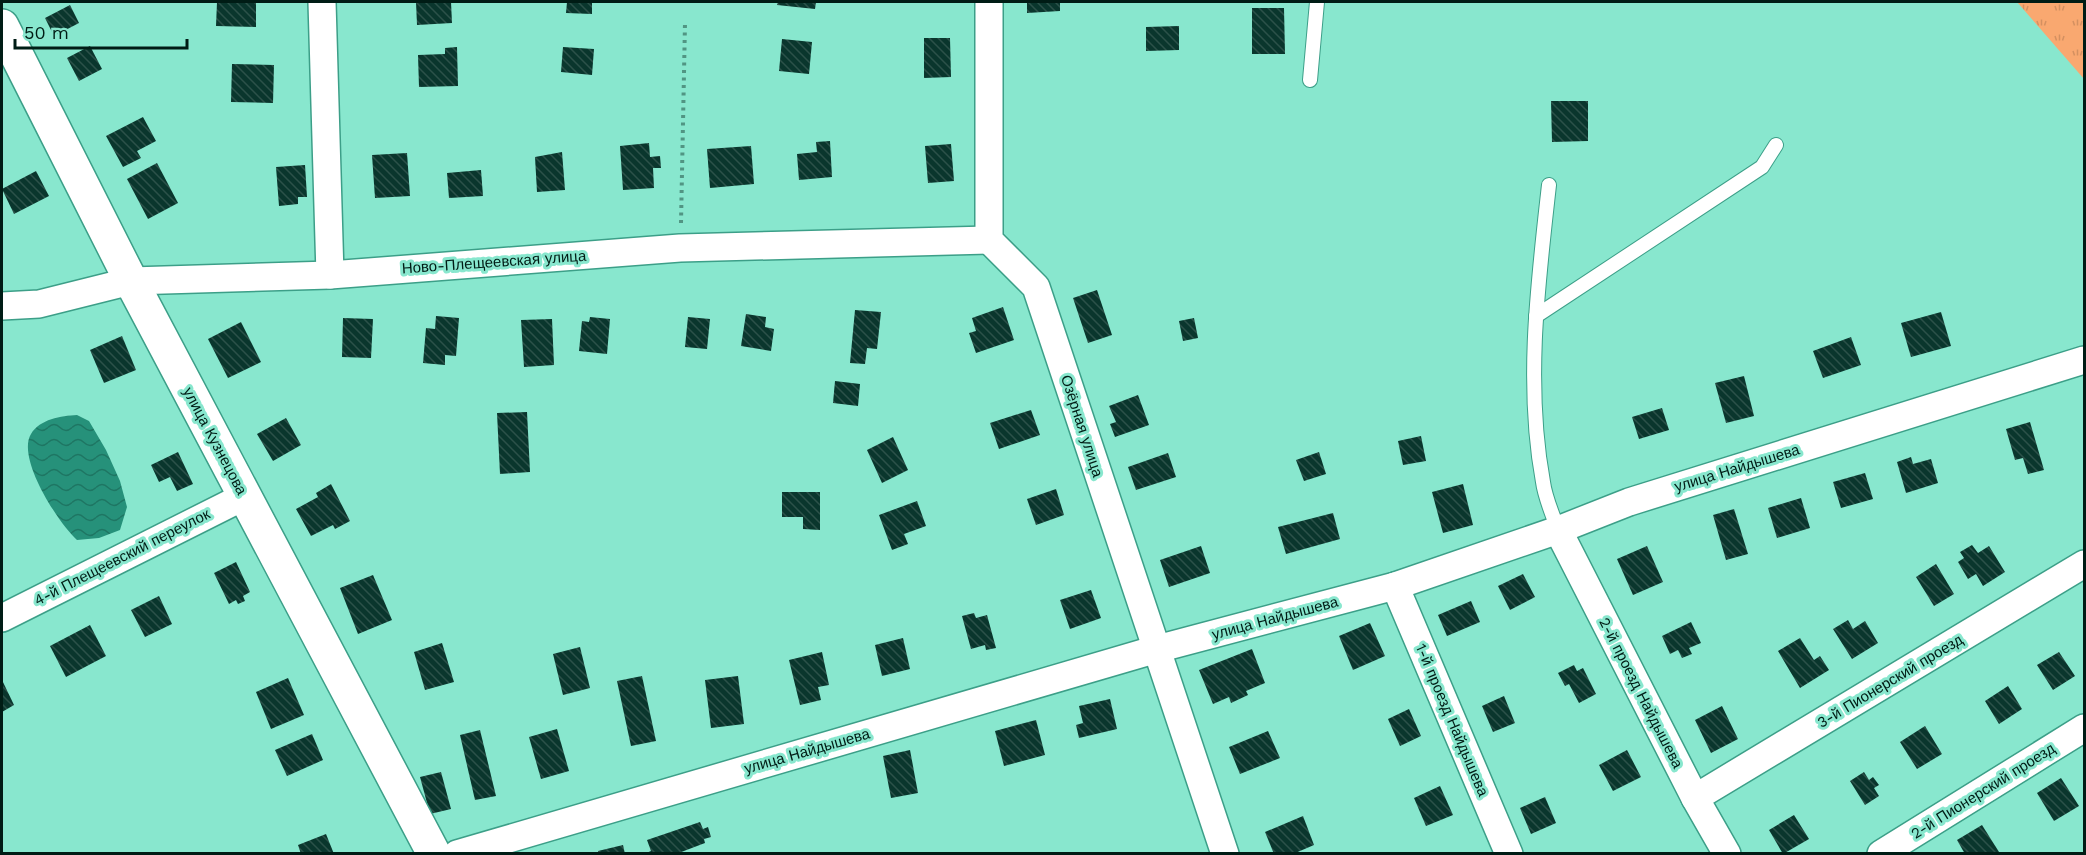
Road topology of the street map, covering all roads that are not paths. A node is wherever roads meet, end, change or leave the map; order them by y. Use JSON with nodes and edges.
{"nodes":[{"id":1,"x":322,"y":2,"type":"edge"},
{"id":2,"x":989,"y":2,"type":"edge"},
{"id":3,"x":1317,"y":2,"type":"edge"},
{"id":4,"x":2,"y":26,"type":"edge"},
{"id":5,"x":1310,"y":80,"type":"dead end"},
{"id":6,"x":1776,"y":145,"type":"dead end"},
{"id":7,"x":1549,"y":185,"type":"dead end"},
{"id":8,"x":989,"y":240,"type":"junction"},
{"id":9,"x":330,"y":275,"type":"junction"},
{"id":10,"x":131,"y":282,"type":"junction"},
{"id":11,"x":2,"y":306,"type":"edge"},
{"id":12,"x":1536,"y":316,"type":"junction"},
{"id":13,"x":2085,"y":360,"type":"edge"},
{"id":14,"x":243,"y":497,"type":"junction"},
{"id":15,"x":1558,"y":530,"type":"junction"},
{"id":16,"x":2085,"y":564,"type":"edge"},
{"id":17,"x":1395,"y":586,"type":"junction"},
{"id":18,"x":2,"y":618,"type":"edge"},
{"id":19,"x":1157,"y":649,"type":"junction"},
{"id":20,"x":2085,"y":728,"type":"edge"},
{"id":21,"x":1695,"y":798,"type":"junction"},
{"id":22,"x":434,"y":854,"type":"edge"},
{"id":23,"x":458,"y":854,"type":"edge"},
{"id":24,"x":1225,"y":854,"type":"edge"},
{"id":25,"x":1509,"y":854,"type":"edge"},
{"id":26,"x":1727,"y":854,"type":"edge"},
{"id":27,"x":1881,"y":854,"type":"edge"}],
"edges":[{"from":1,"to":9,"type":"street"},
{"from":2,"to":8,"type":"street"},
{"from":3,"to":5,"type":"lane"},
{"from":4,"to":10,"type":"street","name":"улица Кузнецова"},
{"from":6,"to":12,"type":"lane"},
{"from":7,"to":12,"type":"lane"},
{"from":8,"to":9,"type":"street","name":"Ново-Плещеевская улица"},
{"from":8,"to":19,"type":"street","name":"Озёрная улица"},
{"from":9,"to":10,"type":"street","name":"Ново-Плещеевская улица"},
{"from":10,"to":11,"type":"street","name":"Ново-Плещеевская улица"},
{"from":10,"to":14,"type":"street","name":"улица Кузнецова"},
{"from":12,"to":15,"type":"lane"},
{"from":13,"to":15,"type":"street","name":"улица Найдышева"},
{"from":14,"to":18,"type":"street","name":"4-й Плещеевский переулок"},
{"from":14,"to":22,"type":"street","name":"улица Кузнецова"},
{"from":15,"to":17,"type":"street","name":"улица Найдышева"},
{"from":15,"to":21,"type":"street","name":"2-й проезд Найдышева"},
{"from":16,"to":21,"type":"street","name":"3-й Пионерский проезд"},
{"from":17,"to":19,"type":"street","name":"улица Найдышева"},
{"from":17,"to":25,"type":"street","name":"1-й проезд Найдышева"},
{"from":19,"to":23,"type":"street","name":"улица Найдышева"},
{"from":19,"to":24,"type":"street","name":"Озёрная улица"},
{"from":20,"to":27,"type":"street","name":"2-й Пионерский проезд"},
{"from":21,"to":26,"type":"street","name":"2-й проезд Найдышева"}]}
